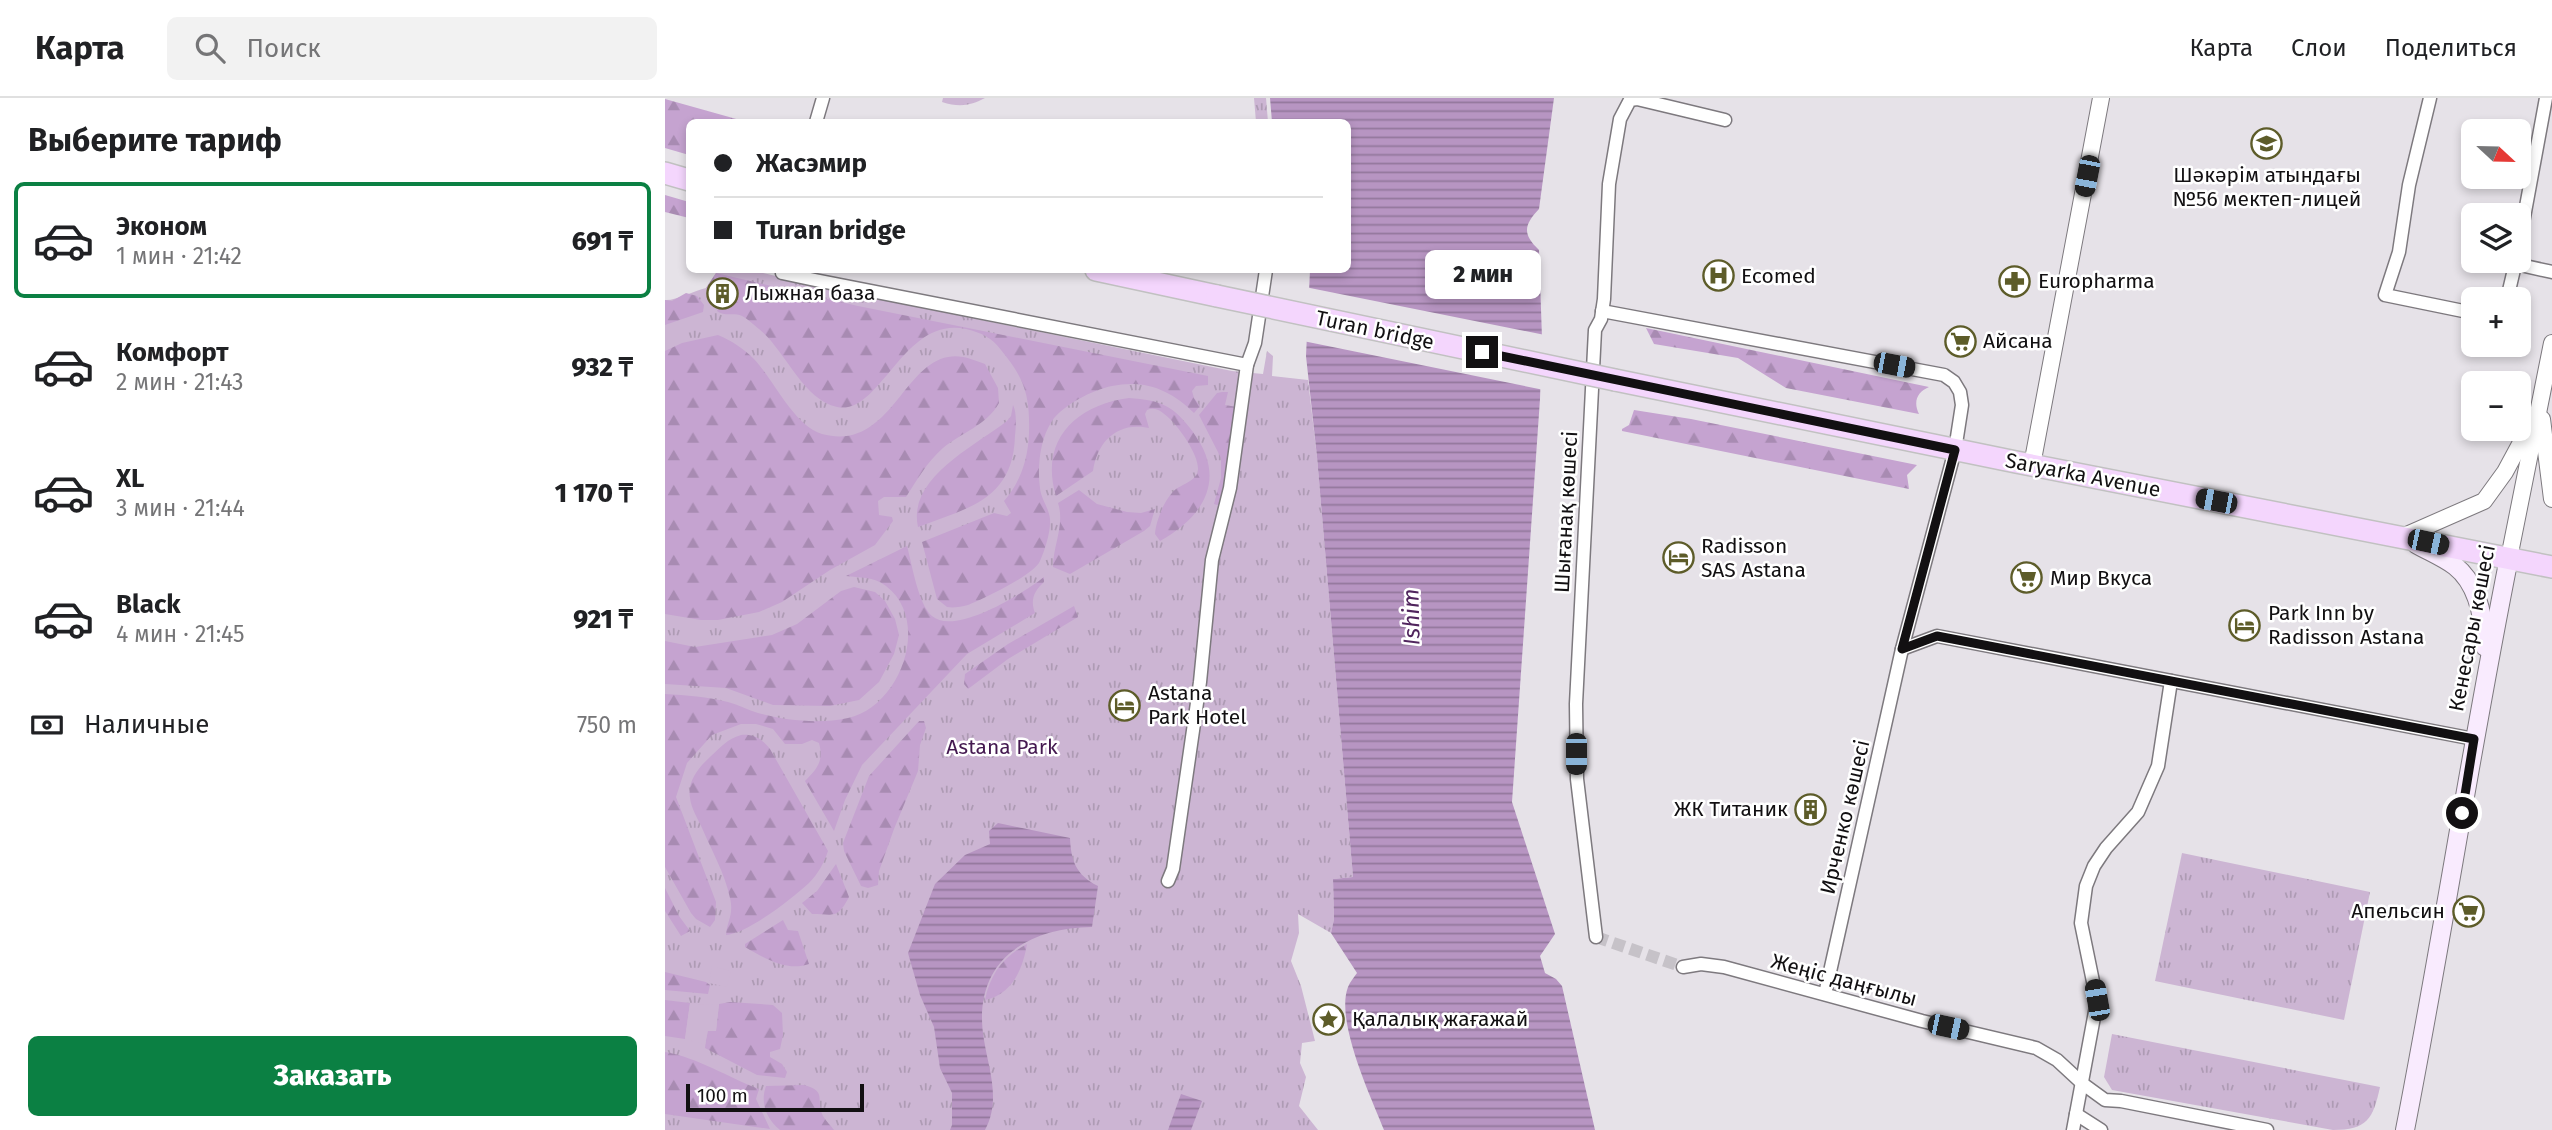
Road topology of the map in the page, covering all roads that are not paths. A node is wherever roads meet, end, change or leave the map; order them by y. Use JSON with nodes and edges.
{"nodes":[{"id":1,"x":823,"y":98,"type":"edge"},
{"id":2,"x":2101,"y":98,"type":"edge"},
{"id":3,"x":2430,"y":98,"type":"edge"},
{"id":4,"x":2546,"y":98,"type":"edge"},
{"id":5,"x":1637,"y":99,"type":"edge"},
{"id":6,"x":817,"y":119,"type":"edge"},
{"id":7,"x":1725,"y":120,"type":"dead end"},
{"id":8,"x":665,"y":173,"type":"edge"},
{"id":9,"x":686,"y":179,"type":"edge"},
{"id":10,"x":2527,"y":203,"type":"edge"},
{"id":11,"x":2531,"y":266,"type":"edge"},
{"id":12,"x":2552,"y":272,"type":"edge"},
{"id":13,"x":782,"y":273,"type":"edge"},
{"id":14,"x":1110,"y":273,"type":"edge"},
{"id":15,"x":1266,"y":273,"type":"edge"},
{"id":16,"x":1602,"y":311,"type":"junction"},
{"id":17,"x":2461,"y":311,"type":"edge"},
{"id":18,"x":2552,"y":343,"type":"edge"},
{"id":19,"x":1247,"y":365,"type":"junction"},
{"id":20,"x":1615,"y":380,"type":"joint"},
{"id":21,"x":2540,"y":407,"type":"junction"},
{"id":22,"x":1955,"y":450,"type":"junction"},
{"id":23,"x":2032,"y":466,"type":"junction"},
{"id":24,"x":2552,"y":499,"type":"edge"},
{"id":25,"x":2402,"y":537,"type":"junction"},
{"id":26,"x":2509,"y":558,"type":"junction"},
{"id":27,"x":2552,"y":567,"type":"edge"},
{"id":28,"x":1902,"y":649,"type":"junction"},
{"id":29,"x":2487,"y":671,"type":"junction"},
{"id":30,"x":2171,"y":681,"type":"junction"},
{"id":31,"x":2474,"y":739,"type":"junction"},
{"id":32,"x":1168,"y":881,"type":"dead end"},
{"id":33,"x":1596,"y":937,"type":"dead end"},
{"id":34,"x":1683,"y":967,"type":"tunnel mouth"},
{"id":35,"x":1825,"y":994,"type":"junction"},
{"id":36,"x":2083,"y":1084,"type":"junction"},
{"id":37,"x":2076,"y":1114,"type":"junction"},
{"id":38,"x":2073,"y":1130,"type":"edge"},
{"id":39,"x":2101,"y":1130,"type":"edge"},
{"id":40,"x":2267,"y":1130,"type":"edge"},
{"id":41,"x":2405,"y":1130,"type":"edge"}],
"edges":[{"from":1,"to":6,"type":"street"},
{"from":2,"to":23,"type":"street"},
{"from":3,"to":17,"type":"street"},
{"from":4,"to":10,"type":"street"},
{"from":5,"to":7,"type":"street"},
{"from":5,"to":16,"type":"street","name":"Шығанақ көшесі"},
{"from":8,"to":9,"type":"main road"},
{"from":11,"to":12,"type":"street"},
{"from":13,"to":19,"type":"street"},
{"from":14,"to":20,"type":"main road","name":"Turan bridge","bridge":true},
{"from":15,"to":19,"type":"street"},
{"from":16,"to":22,"type":"street","name":"Ирченко көшесі"},
{"from":16,"to":33,"type":"street","name":"Шығанақ көшесі"},
{"from":18,"to":21,"type":"street","name":"Кенесары көшесі"},
{"from":19,"to":32,"type":"street"},
{"from":20,"to":22,"type":"main road","name":"Saryarka Avenue"},
{"from":21,"to":24,"type":"street"},
{"from":21,"to":25,"type":"street"},
{"from":21,"to":26,"type":"street","name":"Кенесары көшесі"},
{"from":22,"to":23,"type":"main road","name":"Saryarka Avenue"},
{"from":22,"to":28,"type":"street","name":"Ирченко көшесі"},
{"from":23,"to":25,"type":"main road","name":"Saryarka Avenue"},
{"from":25,"to":26,"type":"main road","name":"Saryarka Avenue"},
{"from":25,"to":29,"type":"main road"},
{"from":26,"to":27,"type":"main road","name":"Saryarka Avenue"},
{"from":26,"to":29,"type":"main road","name":"Кенесары көшесі"},
{"from":28,"to":30,"type":"street"},
{"from":28,"to":35,"type":"street","name":"Ирченко көшесі"},
{"from":29,"to":31,"type":"main road","name":"Кенесары көшесі"},
{"from":30,"to":31,"type":"street"},
{"from":30,"to":36,"type":"street"},
{"from":31,"to":41,"type":"main road","name":"Кенесары көшесі"},
{"from":34,"to":35,"type":"street","name":"Жеңіс даңғылы"},
{"from":35,"to":36,"type":"street","name":"Жеңіс даңғылы"},
{"from":36,"to":37,"type":"street"},
{"from":36,"to":40,"type":"street","name":"Жеңіс даңғылы"},
{"from":37,"to":38,"type":"street"},
{"from":37,"to":39,"type":"street"}]}
